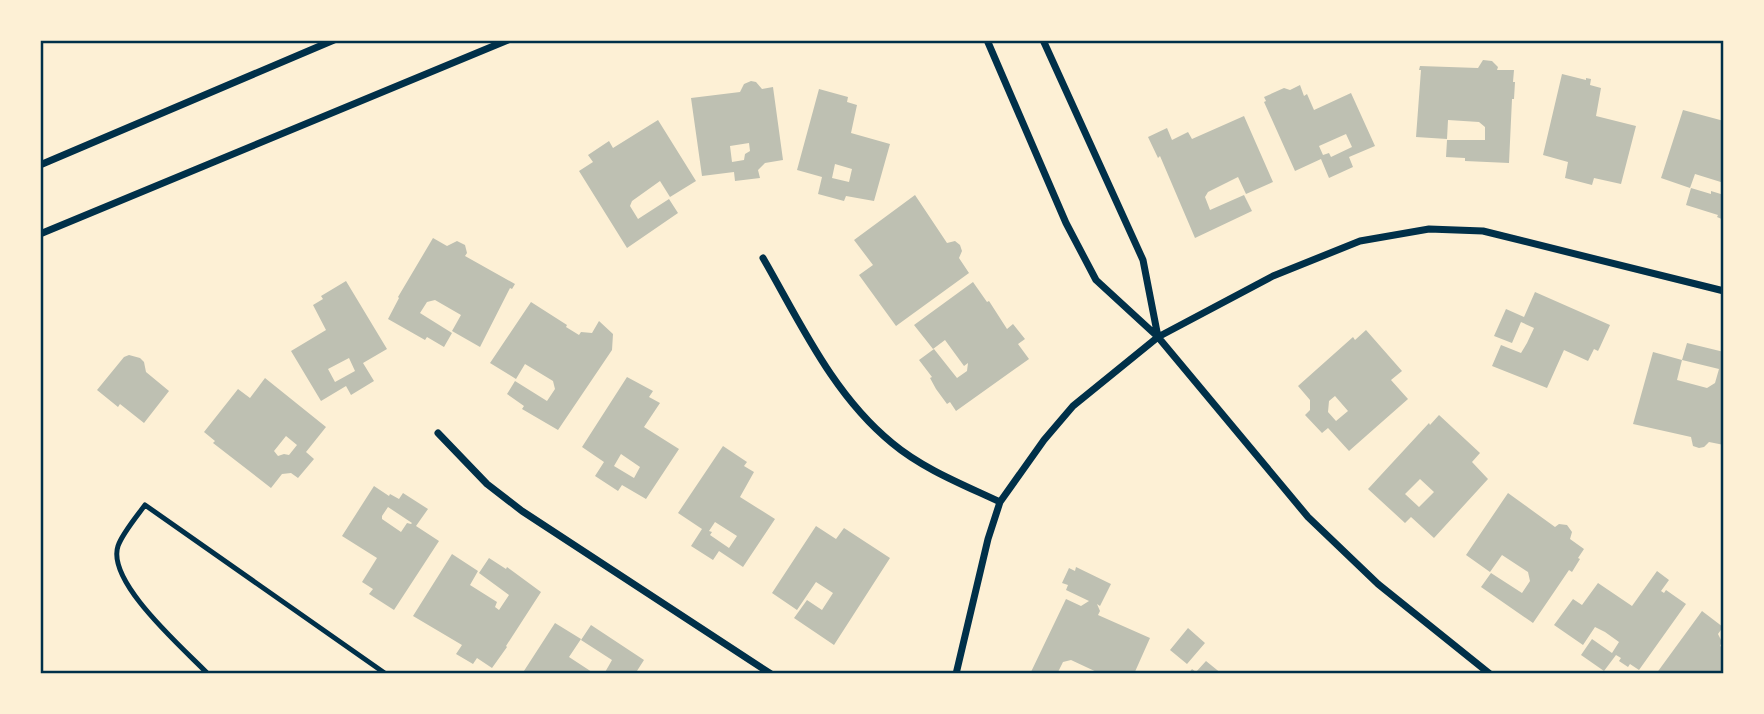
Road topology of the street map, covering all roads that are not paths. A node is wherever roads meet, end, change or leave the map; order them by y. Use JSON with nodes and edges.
{"nodes":[{"id":1,"x":334,"y":40,"type":"edge"},
{"id":2,"x":508,"y":40,"type":"edge"},
{"id":3,"x":987,"y":40,"type":"edge"},
{"id":4,"x":1043,"y":40,"type":"edge"},
{"id":5,"x":40,"y":165,"type":"edge"},
{"id":6,"x":40,"y":234,"type":"edge"},
{"id":7,"x":764,"y":258,"type":"dead end"},
{"id":8,"x":1724,"y":291,"type":"edge"},
{"id":9,"x":1158,"y":337,"type":"junction"},
{"id":10,"x":438,"y":433,"type":"dead end"},
{"id":11,"x":1000,"y":502,"type":"junction"},
{"id":12,"x":208,"y":674,"type":"edge"},
{"id":13,"x":386,"y":674,"type":"edge"},
{"id":14,"x":771,"y":674,"type":"edge"},
{"id":15,"x":956,"y":674,"type":"edge"},
{"id":16,"x":1490,"y":674,"type":"edge"}],
"edges":[{"from":1,"to":5,"type":"street"},
{"from":2,"to":6,"type":"street"},
{"from":3,"to":9,"type":"street"},
{"from":4,"to":9,"type":"street"},
{"from":7,"to":11,"type":"street"},
{"from":8,"to":9,"type":"street"},
{"from":9,"to":11,"type":"street"},
{"from":9,"to":16,"type":"street"},
{"from":10,"to":14,"type":"street"},
{"from":11,"to":15,"type":"street"},
{"from":12,"to":13,"type":"lane"}]}
